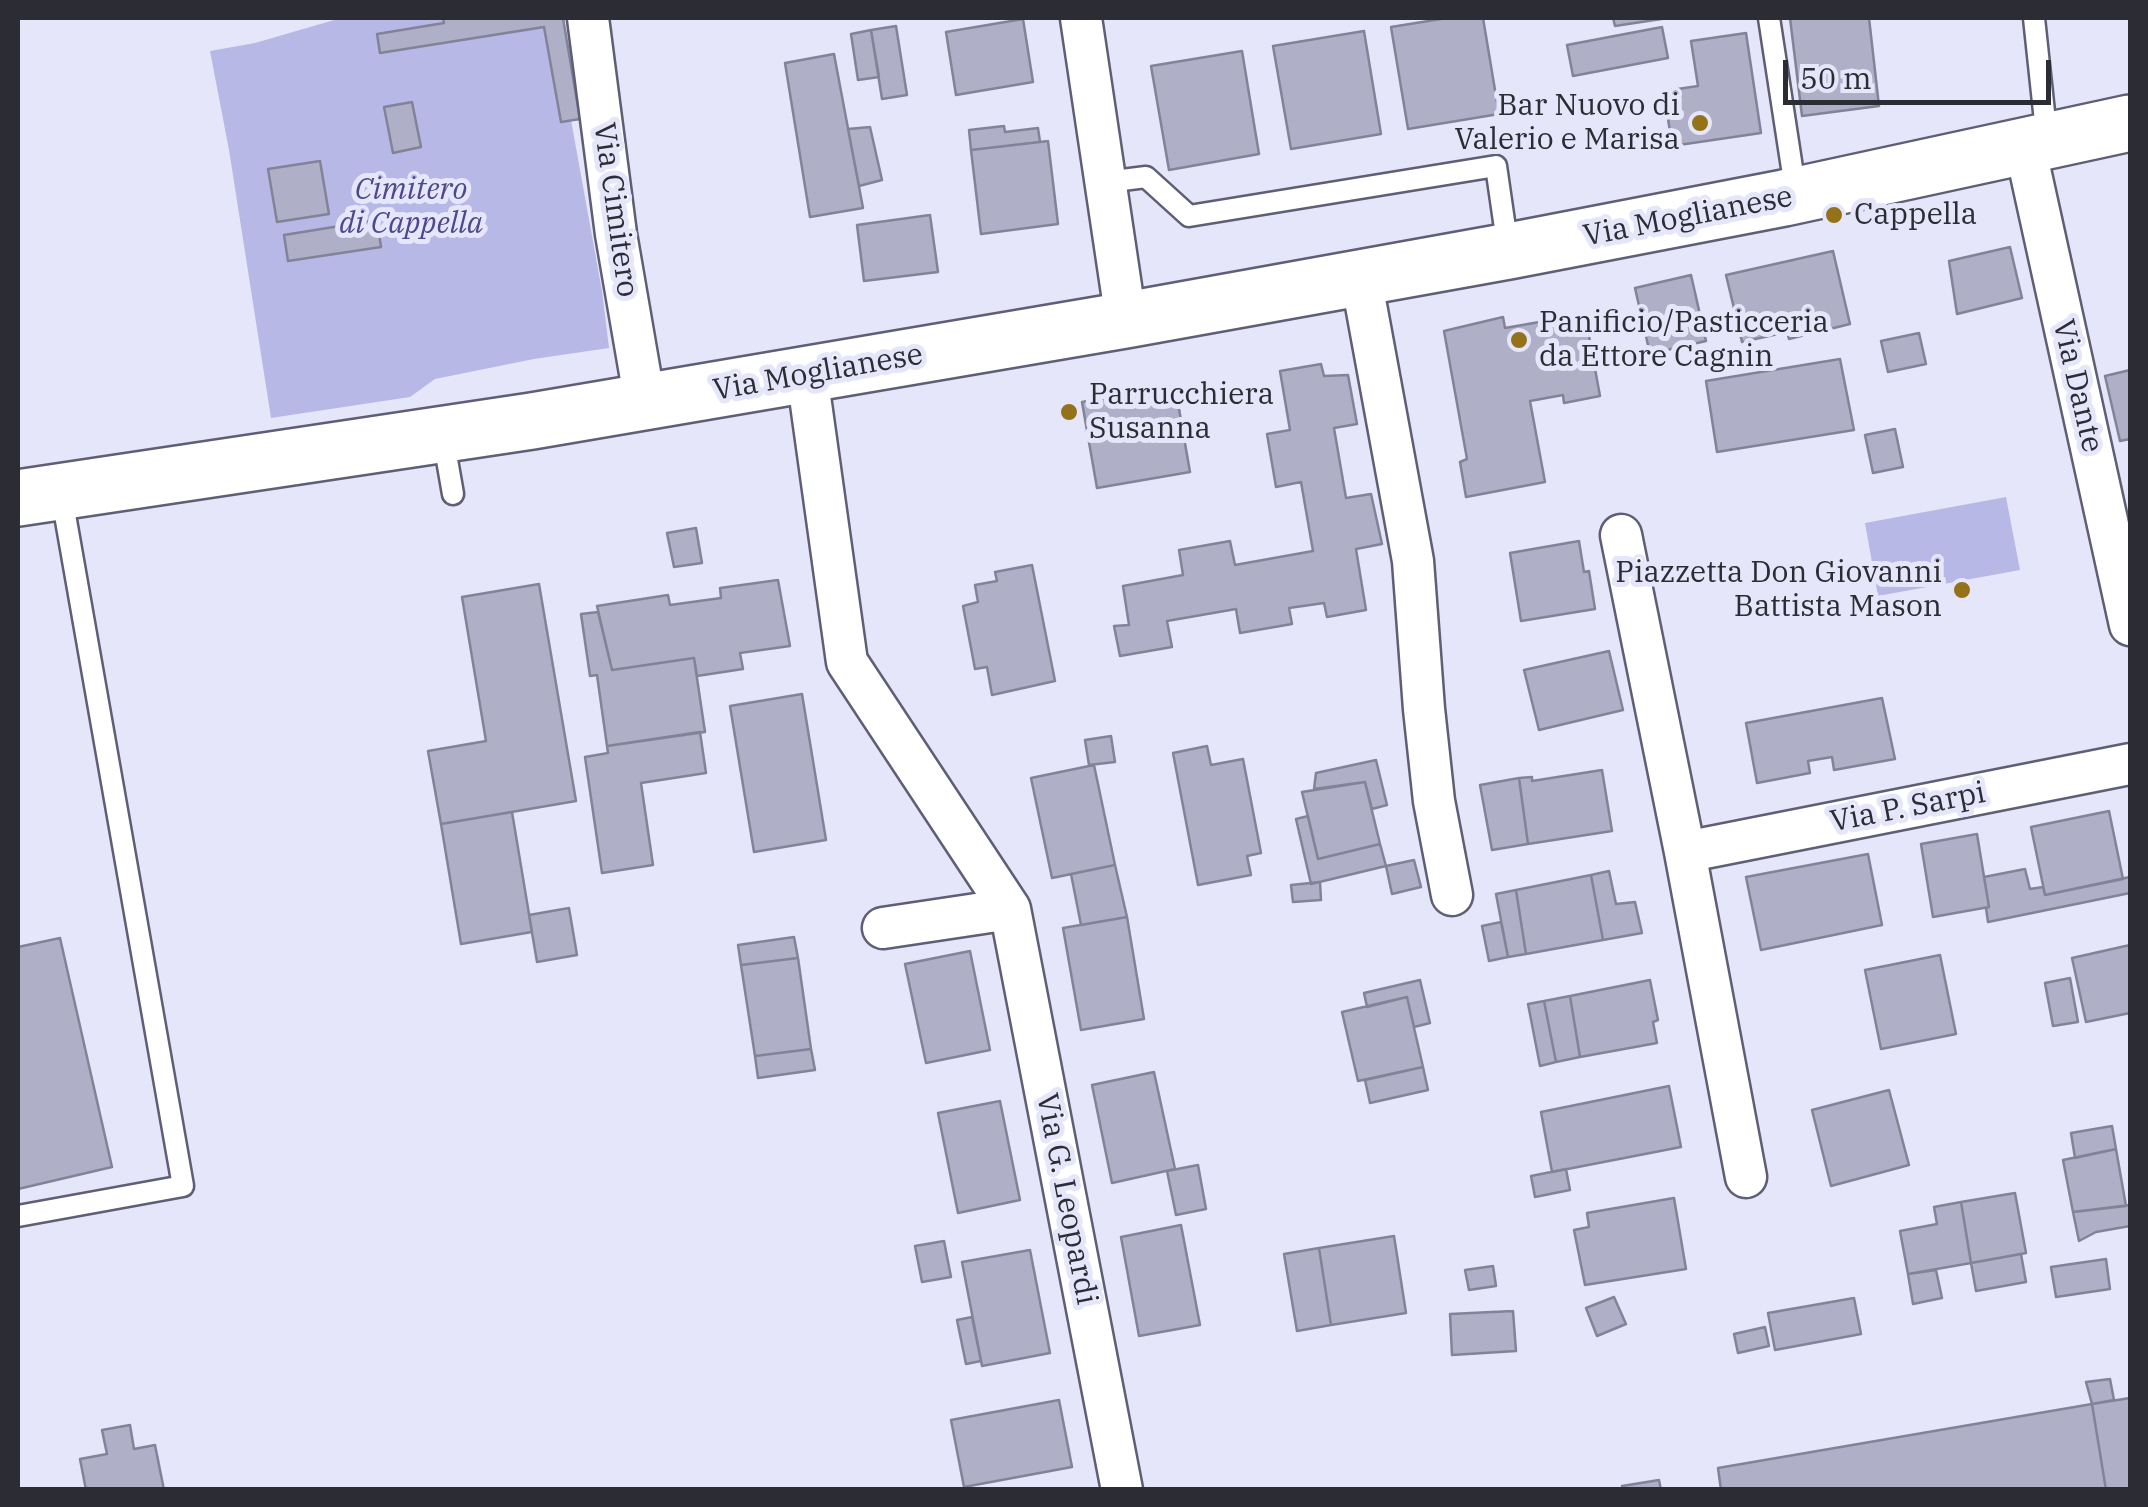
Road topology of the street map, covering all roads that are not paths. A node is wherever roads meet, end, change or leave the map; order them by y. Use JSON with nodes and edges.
{"nodes":[{"id":1,"x":588,"y":18,"type":"edge"},
{"id":2,"x":1080,"y":18,"type":"edge"},
{"id":3,"x":1769,"y":18,"type":"edge"},
{"id":4,"x":2034,"y":18,"type":"edge"},
{"id":5,"x":2130,"y":123,"type":"edge"},
{"id":6,"x":2036,"y":144,"type":"junction"},
{"id":7,"x":1106,"y":182,"type":"junction"},
{"id":8,"x":1797,"y":196,"type":"junction"},
{"id":9,"x":1509,"y":251,"type":"junction"},
{"id":10,"x":1360,"y":278,"type":"junction"},
{"id":11,"x":1126,"y":320,"type":"junction"},
{"id":12,"x":807,"y":375,"type":"junction"},
{"id":13,"x":645,"y":402,"type":"junction"},
{"id":14,"x":442,"y":435,"type":"junction"},
{"id":15,"x":453,"y":494,"type":"dead end"},
{"id":16,"x":39,"y":495,"type":"edge"},
{"id":17,"x":1621,"y":536,"type":"dead end"},
{"id":18,"x":2130,"y":625,"type":"edge"},
{"id":19,"x":2130,"y":764,"type":"edge"},
{"id":20,"x":1685,"y":852,"type":"junction"},
{"id":21,"x":1452,"y":895,"type":"dead end"},
{"id":22,"x":1010,"y":909,"type":"junction"},
{"id":23,"x":883,"y":928,"type":"dead end"},
{"id":24,"x":1746,"y":1177,"type":"dead end"},
{"id":25,"x":18,"y":1216,"type":"edge"},
{"id":26,"x":1122,"y":1490,"type":"edge"}],
"edges":[{"from":1,"to":13,"type":"street","name":"Via Cimitero"},
{"from":2,"to":7,"type":"street"},
{"from":3,"to":8,"type":"lane"},
{"from":4,"to":6,"type":"lane"},
{"from":5,"to":6,"type":"main road","name":"Via Moglianese"},
{"from":6,"to":8,"type":"main road","name":"Via Moglianese"},
{"from":6,"to":18,"type":"street","name":"Via Dante"},
{"from":7,"to":9,"type":"lane"},
{"from":7,"to":11,"type":"street"},
{"from":8,"to":9,"type":"main road","name":"Via Moglianese"},
{"from":9,"to":10,"type":"main road","name":"Via Moglianese"},
{"from":10,"to":11,"type":"main road","name":"Via Moglianese"},
{"from":10,"to":21,"type":"street"},
{"from":11,"to":12,"type":"main road","name":"Via Moglianese"},
{"from":12,"to":13,"type":"main road","name":"Via Moglianese"},
{"from":12,"to":22,"type":"street","name":"Via G. Leopardi"},
{"from":13,"to":14,"type":"main road","name":"Via Moglianese"},
{"from":14,"to":15,"type":"lane"},
{"from":14,"to":16,"type":"main road","name":"Via Moglianese"},
{"from":16,"to":25,"type":"lane"},
{"from":17,"to":20,"type":"street"},
{"from":19,"to":20,"type":"street","name":"Via P. Sarpi"},
{"from":20,"to":24,"type":"street"},
{"from":22,"to":23,"type":"street"},
{"from":22,"to":26,"type":"street","name":"Via G. Leopardi"}]}
